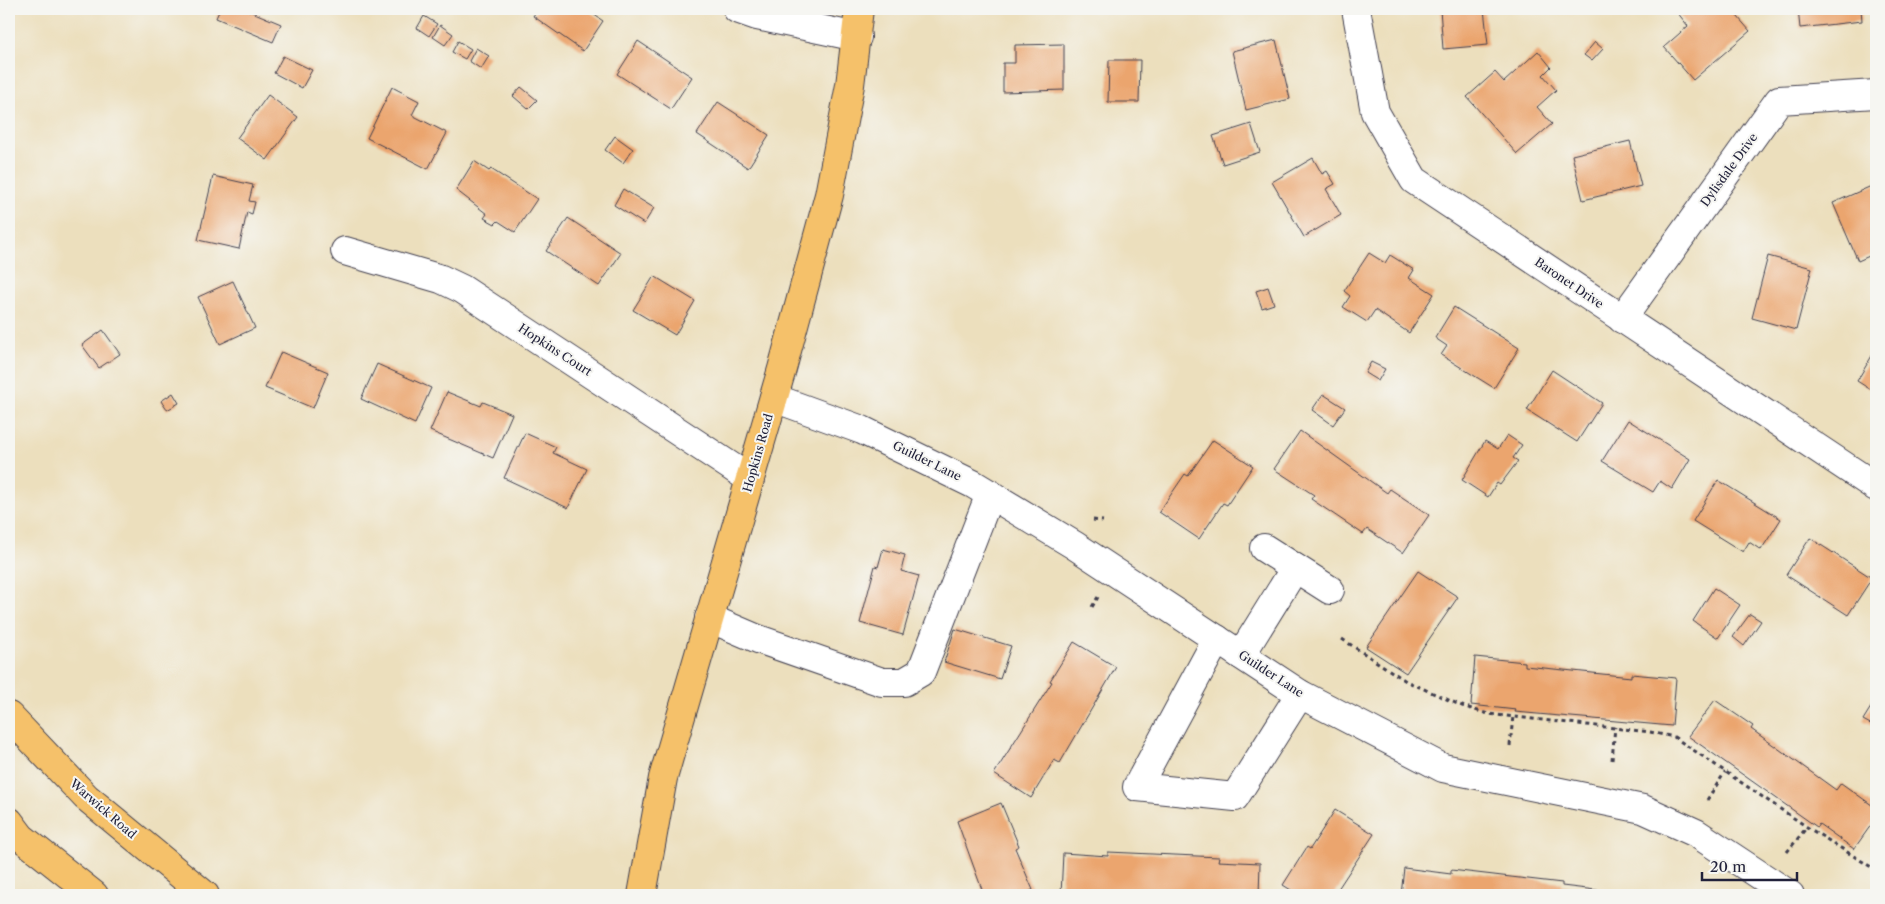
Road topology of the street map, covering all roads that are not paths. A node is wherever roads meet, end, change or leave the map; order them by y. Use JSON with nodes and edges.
{"nodes":[{"id":1,"x":738,"y":9,"type":"edge"},
{"id":2,"x":859,"y":9,"type":"edge"},
{"id":3,"x":1356,"y":9,"type":"edge"},
{"id":4,"x":857,"y":37,"type":"junction"},
{"id":5,"x":1876,"y":94,"type":"edge"},
{"id":6,"x":345,"y":251,"type":"dead end"},
{"id":7,"x":1622,"y":319,"type":"junction"},
{"id":8,"x":774,"y":398,"type":"junction"},
{"id":9,"x":750,"y":479,"type":"junction"},
{"id":10,"x":1876,"y":487,"type":"edge"},
{"id":11,"x":990,"y":494,"type":"junction"},
{"id":12,"x":1264,"y":548,"type":"dead end"},
{"id":13,"x":1296,"y":568,"type":"junction"},
{"id":14,"x":1330,"y":590,"type":"dead end"},
{"id":15,"x":709,"y":618,"type":"junction"},
{"id":16,"x":1217,"y":639,"type":"junction"},
{"id":17,"x":1241,"y":655,"type":"junction"},
{"id":18,"x":1300,"y":694,"type":"junction"},
{"id":19,"x":9,"y":716,"type":"edge"},
{"id":20,"x":9,"y":821,"type":"edge"},
{"id":21,"x":94,"y":895,"type":"edge"},
{"id":22,"x":205,"y":895,"type":"edge"},
{"id":23,"x":642,"y":895,"type":"edge"},
{"id":24,"x":1790,"y":895,"type":"edge"}],
"edges":[{"from":1,"to":4,"type":"street"},
{"from":2,"to":4,"type":"main road","name":"Hopkins Road"},
{"from":3,"to":7,"type":"street","name":"Baronet Drive"},
{"from":4,"to":8,"type":"main road","name":"Hopkins Road"},
{"from":5,"to":7,"type":"street","name":"Dylisdale Drive"},
{"from":6,"to":9,"type":"street","name":"Hopkins Court"},
{"from":7,"to":10,"type":"street","name":"Baronet Drive"},
{"from":8,"to":9,"type":"main road","name":"Hopkins Road"},
{"from":8,"to":11,"type":"street","name":"Guilder Lane"},
{"from":9,"to":15,"type":"main road","name":"Hopkins Road"},
{"from":11,"to":15,"type":"street"},
{"from":11,"to":16,"type":"street","name":"Guilder Lane"},
{"from":12,"to":13,"type":"street"},
{"from":13,"to":14,"type":"street"},
{"from":13,"to":17,"type":"street"},
{"from":15,"to":23,"type":"main road","name":"Hopkins Road"},
{"from":16,"to":17,"type":"street","name":"Guilder Lane"},
{"from":16,"to":18,"type":"street"},
{"from":17,"to":18,"type":"street","name":"Guilder Lane"},
{"from":18,"to":24,"type":"street","name":"Guilder Lane"},
{"from":19,"to":22,"type":"main road","name":"Warwick Road"},
{"from":20,"to":21,"type":"main road"}]}
